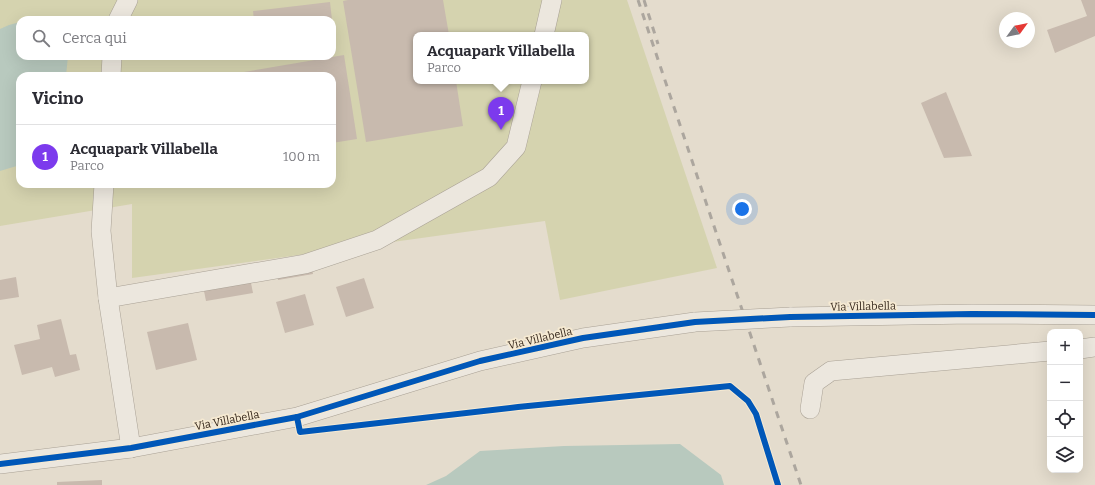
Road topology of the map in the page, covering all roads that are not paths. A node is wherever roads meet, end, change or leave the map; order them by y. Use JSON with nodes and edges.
{"nodes":[{"id":1,"x":128,"y":0,"type":"edge"},
{"id":2,"x":552,"y":0,"type":"edge"},
{"id":3,"x":120,"y":16,"type":"edge"},
{"id":4,"x":545,"y":32,"type":"edge"},
{"id":5,"x":112,"y":60,"type":"edge"},
{"id":6,"x":111,"y":72,"type":"edge"},
{"id":7,"x":531,"y":84,"type":"edge"},
{"id":8,"x":104,"y":188,"type":"edge"},
{"id":9,"x":108,"y":298,"type":"junction"},
{"id":10,"x":1095,"y":315,"type":"edge"},
{"id":11,"x":1095,"y":347,"type":"edge"},
{"id":12,"x":1083,"y":349,"type":"edge"},
{"id":13,"x":1047,"y":351,"type":"edge"},
{"id":14,"x":810,"y":409,"type":"dead end"},
{"id":15,"x":131,"y":448,"type":"junction"},
{"id":16,"x":0,"y":464,"type":"edge"}],
"edges":[{"from":1,"to":3,"type":"street"},
{"from":2,"to":4,"type":"street"},
{"from":5,"to":6,"type":"street"},
{"from":7,"to":9,"type":"street"},
{"from":8,"to":9,"type":"street"},
{"from":9,"to":15,"type":"street"},
{"from":10,"to":15,"type":"street","name":"Via Villabella","bridge":true},
{"from":11,"to":12,"type":"street"},
{"from":13,"to":14,"type":"street"},
{"from":15,"to":16,"type":"street","name":"Via Villabella"}]}
